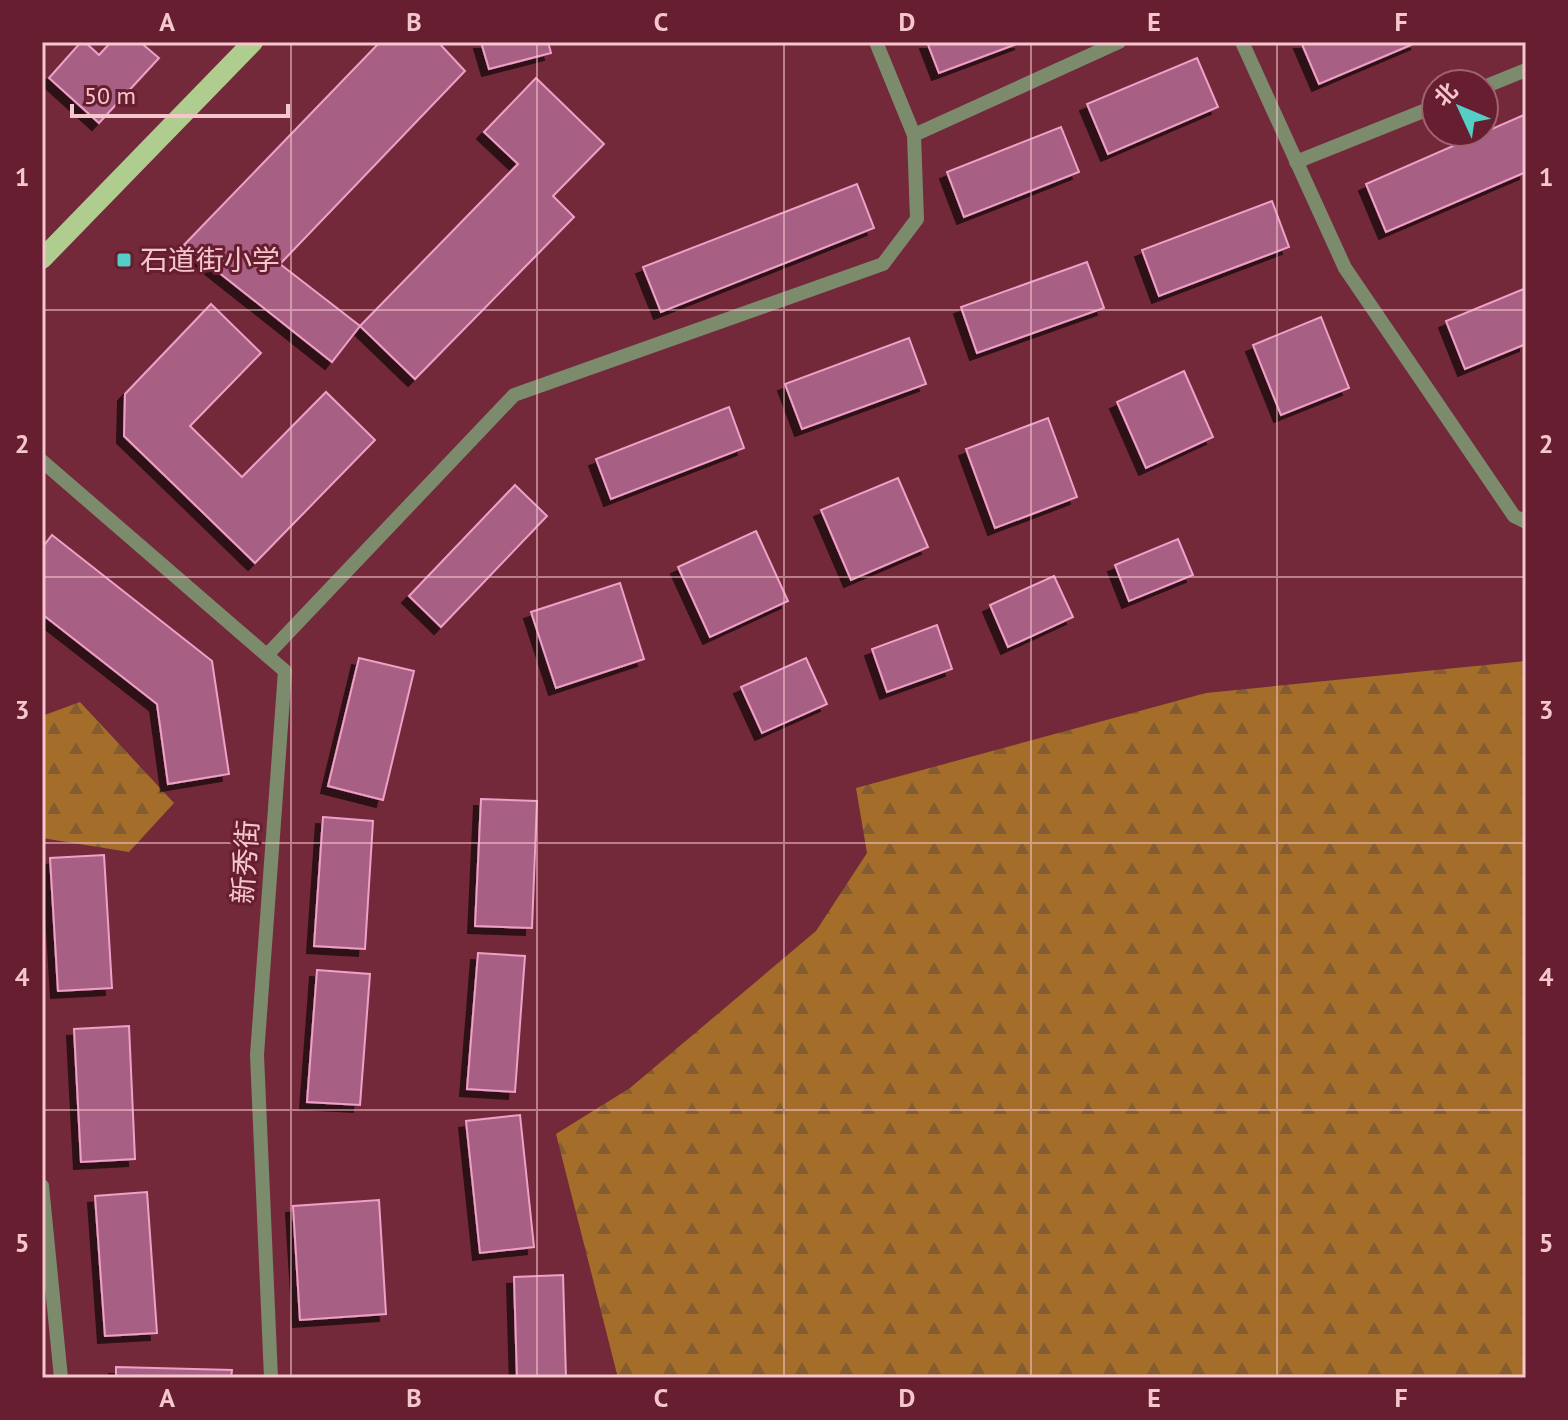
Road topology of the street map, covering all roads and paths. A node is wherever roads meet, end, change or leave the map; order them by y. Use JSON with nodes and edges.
{"nodes":[{"id":1,"x":253,"y":42,"type":"edge"},
{"id":2,"x":876,"y":42,"type":"edge"},
{"id":3,"x":1119,"y":42,"type":"edge"},
{"id":4,"x":1242,"y":42,"type":"edge"},
{"id":5,"x":1526,"y":70,"type":"edge"},
{"id":6,"x":1500,"y":81,"type":"edge"},
{"id":7,"x":1420,"y":112,"type":"edge"},
{"id":8,"x":914,"y":135,"type":"junction"},
{"id":9,"x":1296,"y":162,"type":"junction"},
{"id":10,"x":42,"y":259,"type":"edge"},
{"id":11,"x":42,"y":461,"type":"edge"},
{"id":12,"x":1526,"y":522,"type":"edge"},
{"id":13,"x":267,"y":655,"type":"junction"},
{"id":14,"x":42,"y":1186,"type":"edge"},
{"id":15,"x":61,"y":1378,"type":"edge"},
{"id":16,"x":271,"y":1378,"type":"edge"}],
"edges":[{"from":1,"to":10,"type":"main road"},
{"from":2,"to":8,"type":"street"},
{"from":3,"to":8,"type":"street"},
{"from":4,"to":9,"type":"street"},
{"from":5,"to":6,"type":"street"},
{"from":7,"to":9,"type":"street"},
{"from":8,"to":13,"type":"street"},
{"from":9,"to":12,"type":"street"},
{"from":11,"to":13,"type":"street","name":"新秀街"},
{"from":13,"to":16,"type":"street","name":"新秀街"},
{"from":14,"to":15,"type":"street"}]}
